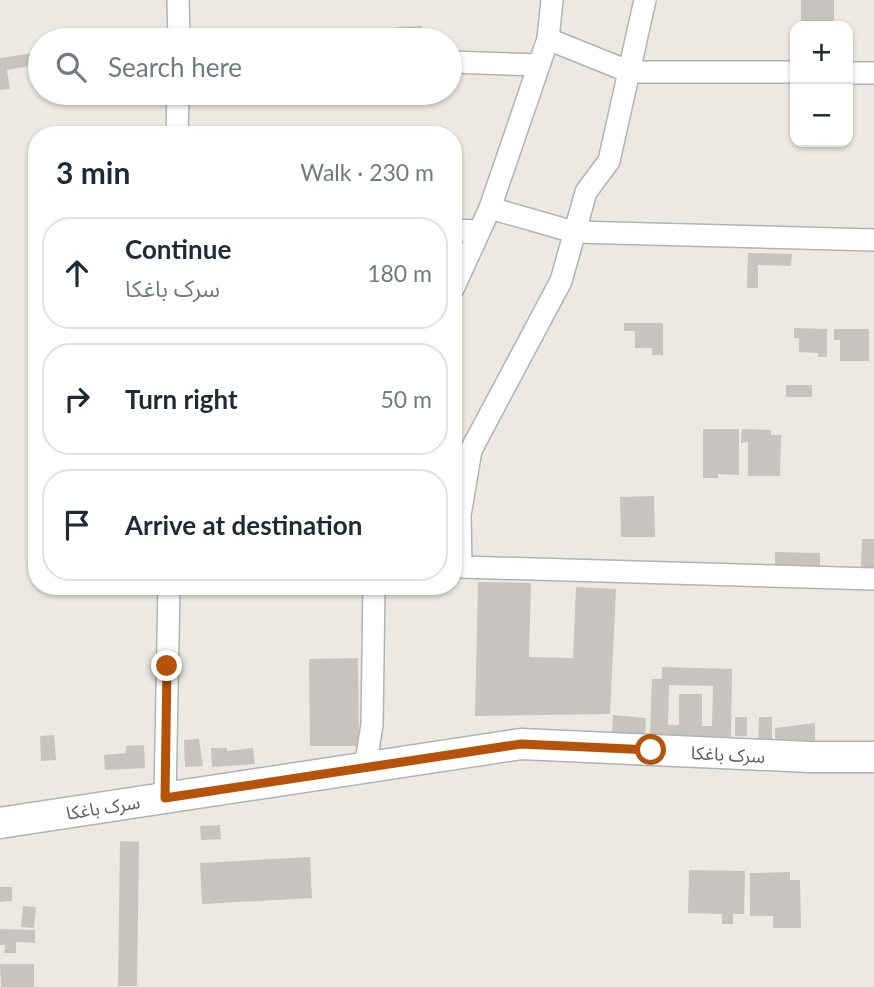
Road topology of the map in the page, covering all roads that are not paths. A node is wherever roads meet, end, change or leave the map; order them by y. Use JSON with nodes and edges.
{"nodes":[{"id":1,"x":178,"y":0,"type":"edge"},
{"id":2,"x":552,"y":0,"type":"edge"},
{"id":3,"x":645,"y":0,"type":"edge"},
{"id":4,"x":179,"y":28,"type":"edge"},
{"id":5,"x":548,"y":39,"type":"junction"},
{"id":6,"x":462,"y":62,"type":"edge"},
{"id":7,"x":539,"y":65,"type":"junction"},
{"id":8,"x":629,"y":72,"type":"junction"},
{"id":9,"x":790,"y":72,"type":"edge"},
{"id":10,"x":853,"y":73,"type":"edge"},
{"id":11,"x":874,"y":73,"type":"edge"},
{"id":12,"x":178,"y":105,"type":"edge"},
{"id":13,"x":177,"y":126,"type":"edge"},
{"id":14,"x":490,"y":208,"type":"junction"},
{"id":15,"x":462,"y":230,"type":"edge"},
{"id":16,"x":479,"y":231,"type":"junction"},
{"id":17,"x":574,"y":232,"type":"junction"},
{"id":18,"x":874,"y":240,"type":"edge"},
{"id":19,"x":462,"y":269,"type":"edge"},
{"id":20,"x":462,"y":503,"type":"edge"},
{"id":21,"x":462,"y":567,"type":"edge"},
{"id":22,"x":874,"y":579,"type":"edge"},
{"id":23,"x":169,"y":595,"type":"edge"},
{"id":24,"x":374,"y":595,"type":"edge"},
{"id":25,"x":874,"y":757,"type":"edge"},
{"id":26,"x":365,"y":767,"type":"junction"},
{"id":27,"x":165,"y":798,"type":"junction"},
{"id":28,"x":0,"y":823,"type":"edge"}],
"edges":[{"from":1,"to":4,"type":"street"},
{"from":2,"to":5,"type":"street"},
{"from":3,"to":8,"type":"street"},
{"from":5,"to":7,"type":"street"},
{"from":5,"to":8,"type":"street"},
{"from":6,"to":7,"type":"street"},
{"from":7,"to":14,"type":"street"},
{"from":8,"to":9,"type":"street"},
{"from":8,"to":17,"type":"street"},
{"from":10,"to":11,"type":"street"},
{"from":12,"to":13,"type":"street"},
{"from":14,"to":16,"type":"street"},
{"from":14,"to":17,"type":"street"},
{"from":15,"to":16,"type":"street"},
{"from":16,"to":19,"type":"street"},
{"from":17,"to":18,"type":"street"},
{"from":17,"to":20,"type":"street"},
{"from":21,"to":22,"type":"street"},
{"from":23,"to":27,"type":"street"},
{"from":24,"to":26,"type":"street"},
{"from":25,"to":26,"type":"street","name":"سرک باغکا"},
{"from":26,"to":27,"type":"street","name":"سرک باغکا"},
{"from":27,"to":28,"type":"street","name":"سرک باغکا"}]}
